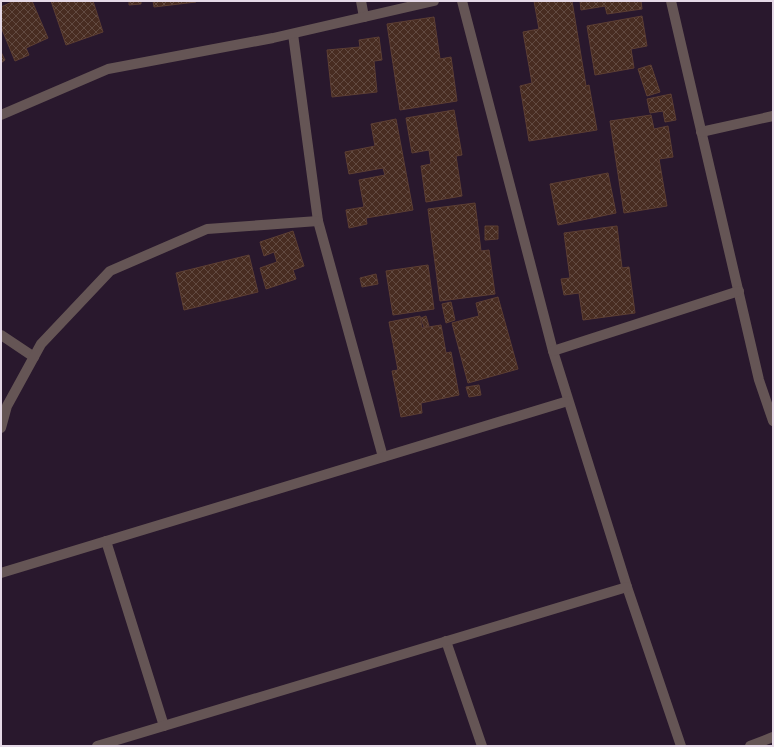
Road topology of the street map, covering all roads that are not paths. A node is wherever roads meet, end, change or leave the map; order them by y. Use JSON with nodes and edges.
{"nodes":[{"id":1,"x":361,"y":1,"type":"edge"},
{"id":2,"x":434,"y":1,"type":"edge"},
{"id":3,"x":462,"y":1,"type":"edge"},
{"id":4,"x":671,"y":1,"type":"edge"},
{"id":5,"x":364,"y":17,"type":"junction"},
{"id":6,"x":293,"y":34,"type":"junction"},
{"id":7,"x":1,"y":115,"type":"edge"},
{"id":8,"x":773,"y":116,"type":"edge"},
{"id":9,"x":701,"y":132,"type":"junction"},
{"id":10,"x":318,"y":221,"type":"junction"},
{"id":11,"x":739,"y":291,"type":"junction"},
{"id":12,"x":1,"y":335,"type":"edge"},
{"id":13,"x":552,"y":351,"type":"junction"},
{"id":14,"x":34,"y":357,"type":"junction"},
{"id":15,"x":769,"y":393,"type":"edge"},
{"id":16,"x":568,"y":401,"type":"junction"},
{"id":17,"x":773,"y":421,"type":"edge"},
{"id":18,"x":1,"y":428,"type":"edge"},
{"id":19,"x":383,"y":457,"type":"junction"},
{"id":20,"x":106,"y":541,"type":"junction"},
{"id":21,"x":1,"y":570,"type":"edge"},
{"id":22,"x":627,"y":587,"type":"junction"},
{"id":23,"x":446,"y":641,"type":"junction"},
{"id":24,"x":164,"y":726,"type":"junction"},
{"id":25,"x":773,"y":737,"type":"edge"},
{"id":26,"x":96,"y":746,"type":"edge"},
{"id":27,"x":482,"y":746,"type":"edge"},
{"id":28,"x":681,"y":746,"type":"edge"},
{"id":29,"x":750,"y":746,"type":"edge"}],
"edges":[{"from":1,"to":5,"type":"street"},
{"from":2,"to":5,"type":"street"},
{"from":3,"to":13,"type":"street"},
{"from":4,"to":9,"type":"street"},
{"from":5,"to":6,"type":"street"},
{"from":6,"to":7,"type":"street"},
{"from":6,"to":10,"type":"street"},
{"from":8,"to":9,"type":"street"},
{"from":9,"to":11,"type":"street"},
{"from":10,"to":14,"type":"street"},
{"from":10,"to":19,"type":"street"},
{"from":11,"to":13,"type":"street"},
{"from":11,"to":15,"type":"street"},
{"from":12,"to":14,"type":"street"},
{"from":13,"to":16,"type":"street"},
{"from":14,"to":18,"type":"street"},
{"from":15,"to":17,"type":"street"},
{"from":16,"to":19,"type":"street"},
{"from":16,"to":22,"type":"street"},
{"from":19,"to":20,"type":"street"},
{"from":20,"to":21,"type":"street"},
{"from":20,"to":24,"type":"street"},
{"from":22,"to":23,"type":"street"},
{"from":22,"to":28,"type":"street"},
{"from":23,"to":24,"type":"street"},
{"from":23,"to":27,"type":"street"},
{"from":24,"to":26,"type":"street"},
{"from":25,"to":29,"type":"street"}]}
